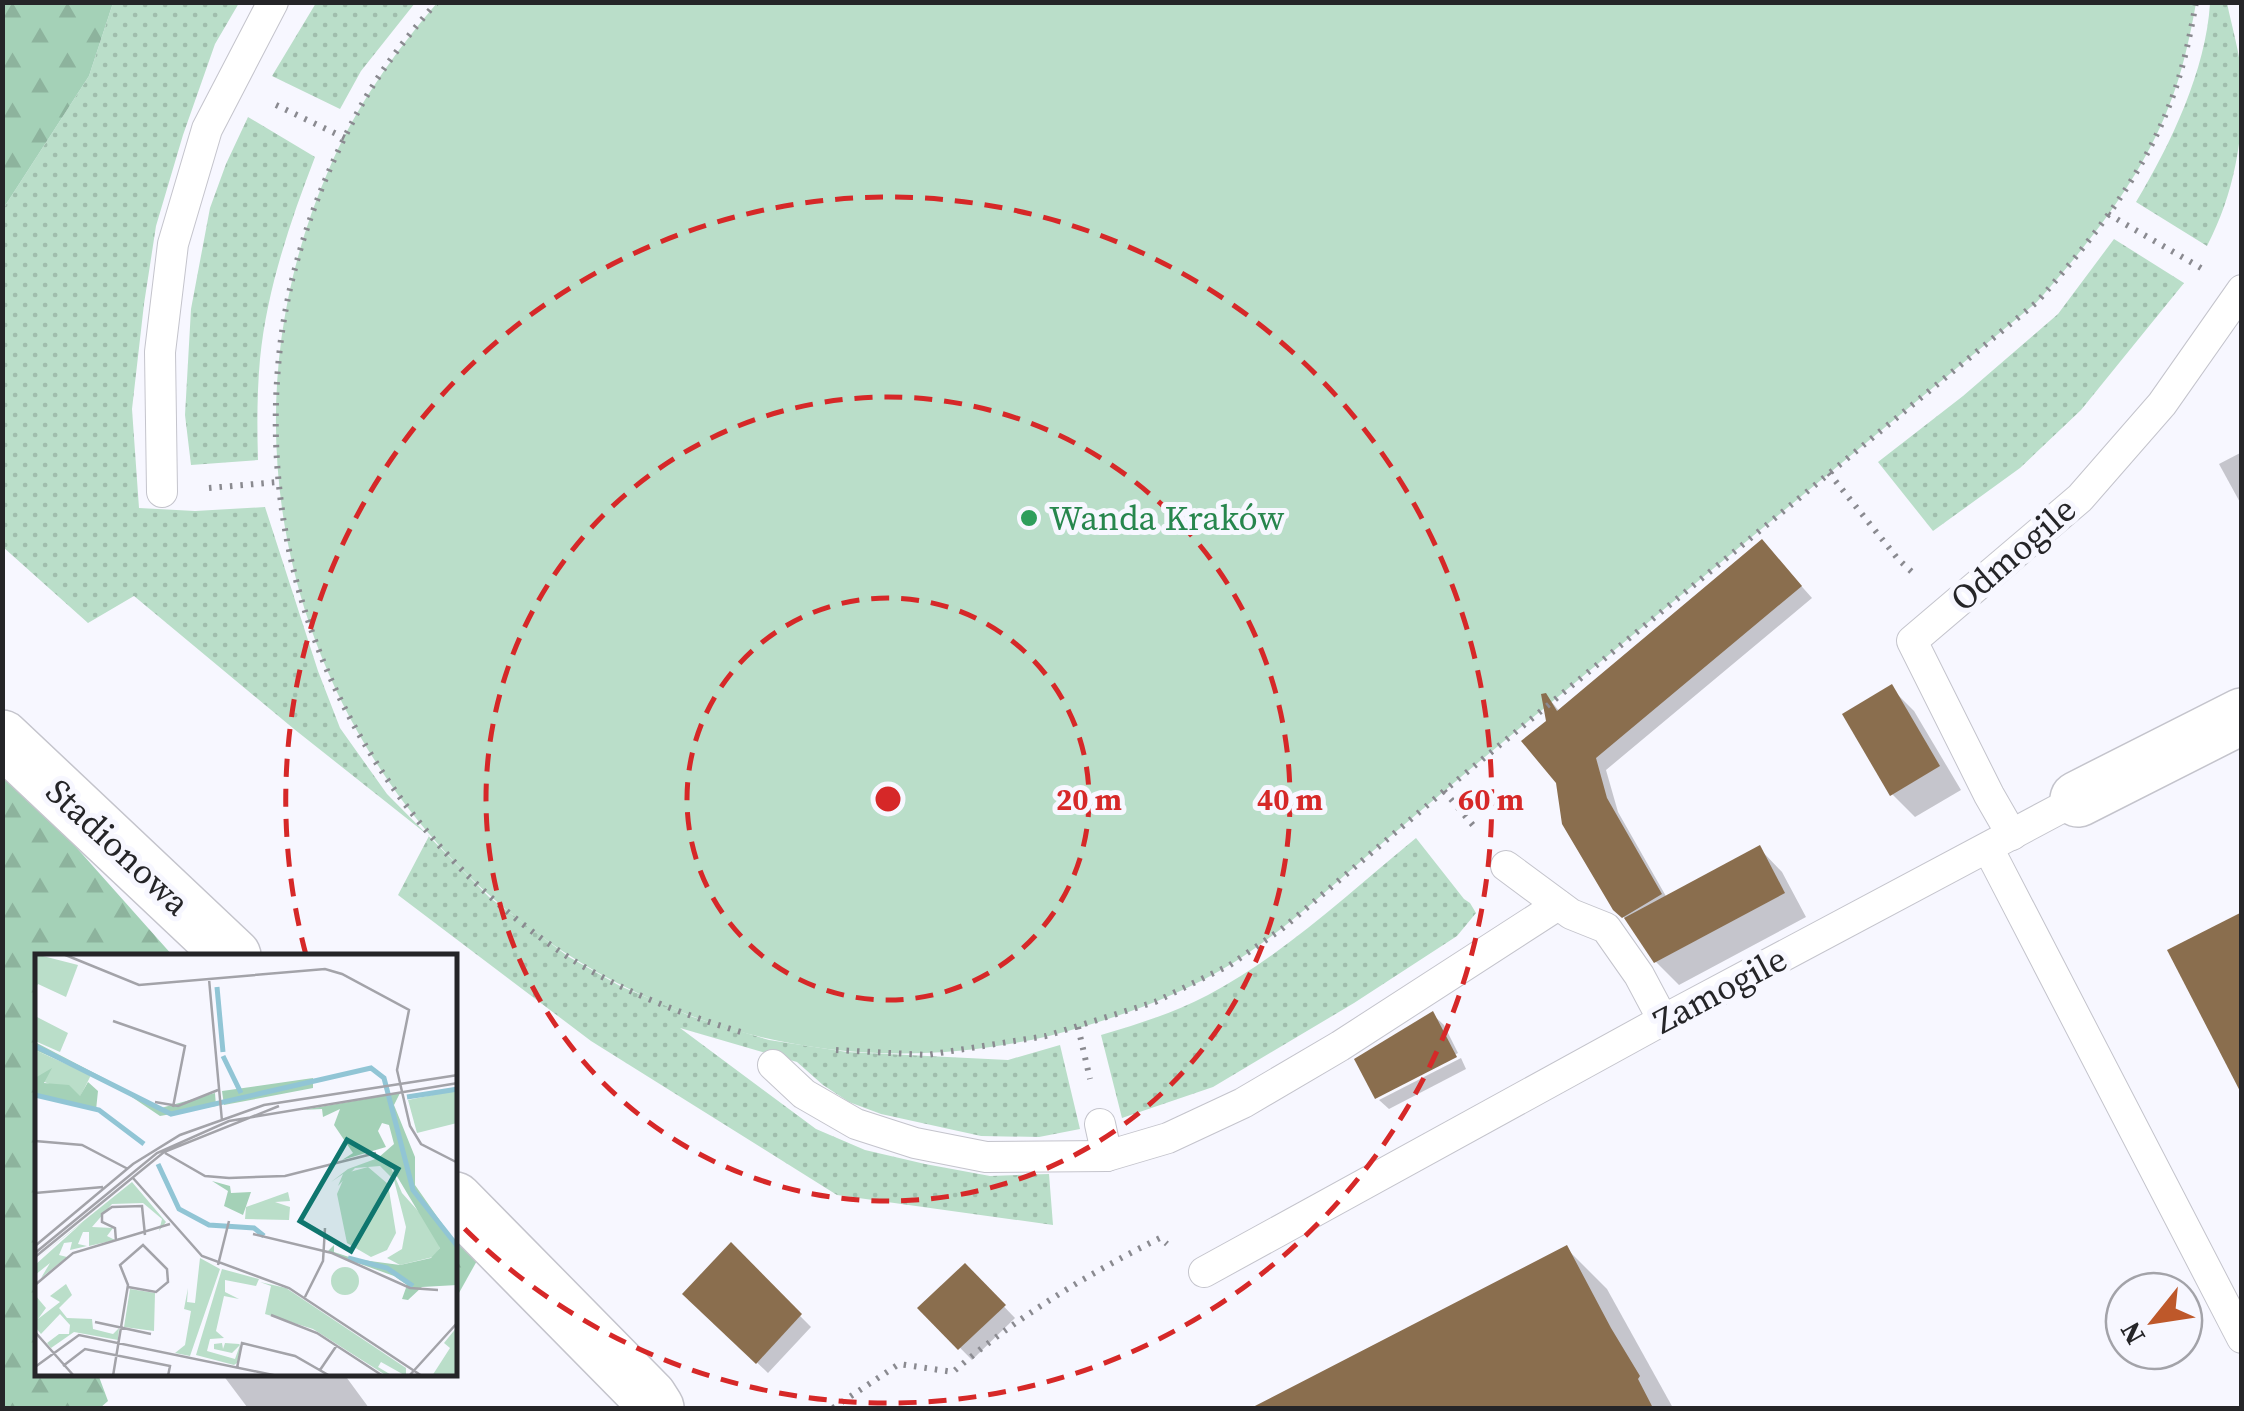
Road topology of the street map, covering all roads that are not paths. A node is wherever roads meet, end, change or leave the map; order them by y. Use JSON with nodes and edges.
{"nodes":[{"id":1,"x":273,"y":2,"type":"edge"},
{"id":2,"x":2242,"y":290,"type":"edge"},
{"id":3,"x":162,"y":492,"type":"dead end"},
{"id":4,"x":2242,"y":716,"type":"edge"},
{"id":5,"x":2,"y":738,"type":"edge"},
{"id":6,"x":2078,"y":800,"type":"joint"},
{"id":7,"x":2000,"y":841,"type":"junction"},
{"id":8,"x":1506,"y":866,"type":"dead end"},
{"id":9,"x":1558,"y":904,"type":"junction"},
{"id":10,"x":231,"y":954,"type":"edge"},
{"id":11,"x":1663,"y":1020,"type":"junction"},
{"id":12,"x":773,"y":1065,"type":"dead end"},
{"id":13,"x":1100,"y":1124,"type":"dead end"},
{"id":14,"x":1107,"y":1156,"type":"junction"},
{"id":15,"x":458,"y":1203,"type":"edge"},
{"id":16,"x":1204,"y":1272,"type":"road end"},
{"id":17,"x":2242,"y":1338,"type":"edge"},
{"id":18,"x":656,"y":1408,"type":"edge"}],
"edges":[{"from":1,"to":3,"type":"lane"},
{"from":2,"to":7,"type":"lane","name":"Odmogile"},
{"from":4,"to":6,"type":"street","name":"Zamogile"},
{"from":5,"to":10,"type":"street","name":"Stadionowa"},
{"from":6,"to":7,"type":"lane","name":"Zamogile"},
{"from":7,"to":11,"type":"lane","name":"Zamogile"},
{"from":7,"to":17,"type":"lane"},
{"from":8,"to":9,"type":"lane"},
{"from":9,"to":11,"type":"lane"},
{"from":9,"to":14,"type":"lane"},
{"from":11,"to":16,"type":"lane","name":"Zamogile"},
{"from":12,"to":14,"type":"lane"},
{"from":13,"to":14,"type":"lane"},
{"from":15,"to":18,"type":"street"}]}
